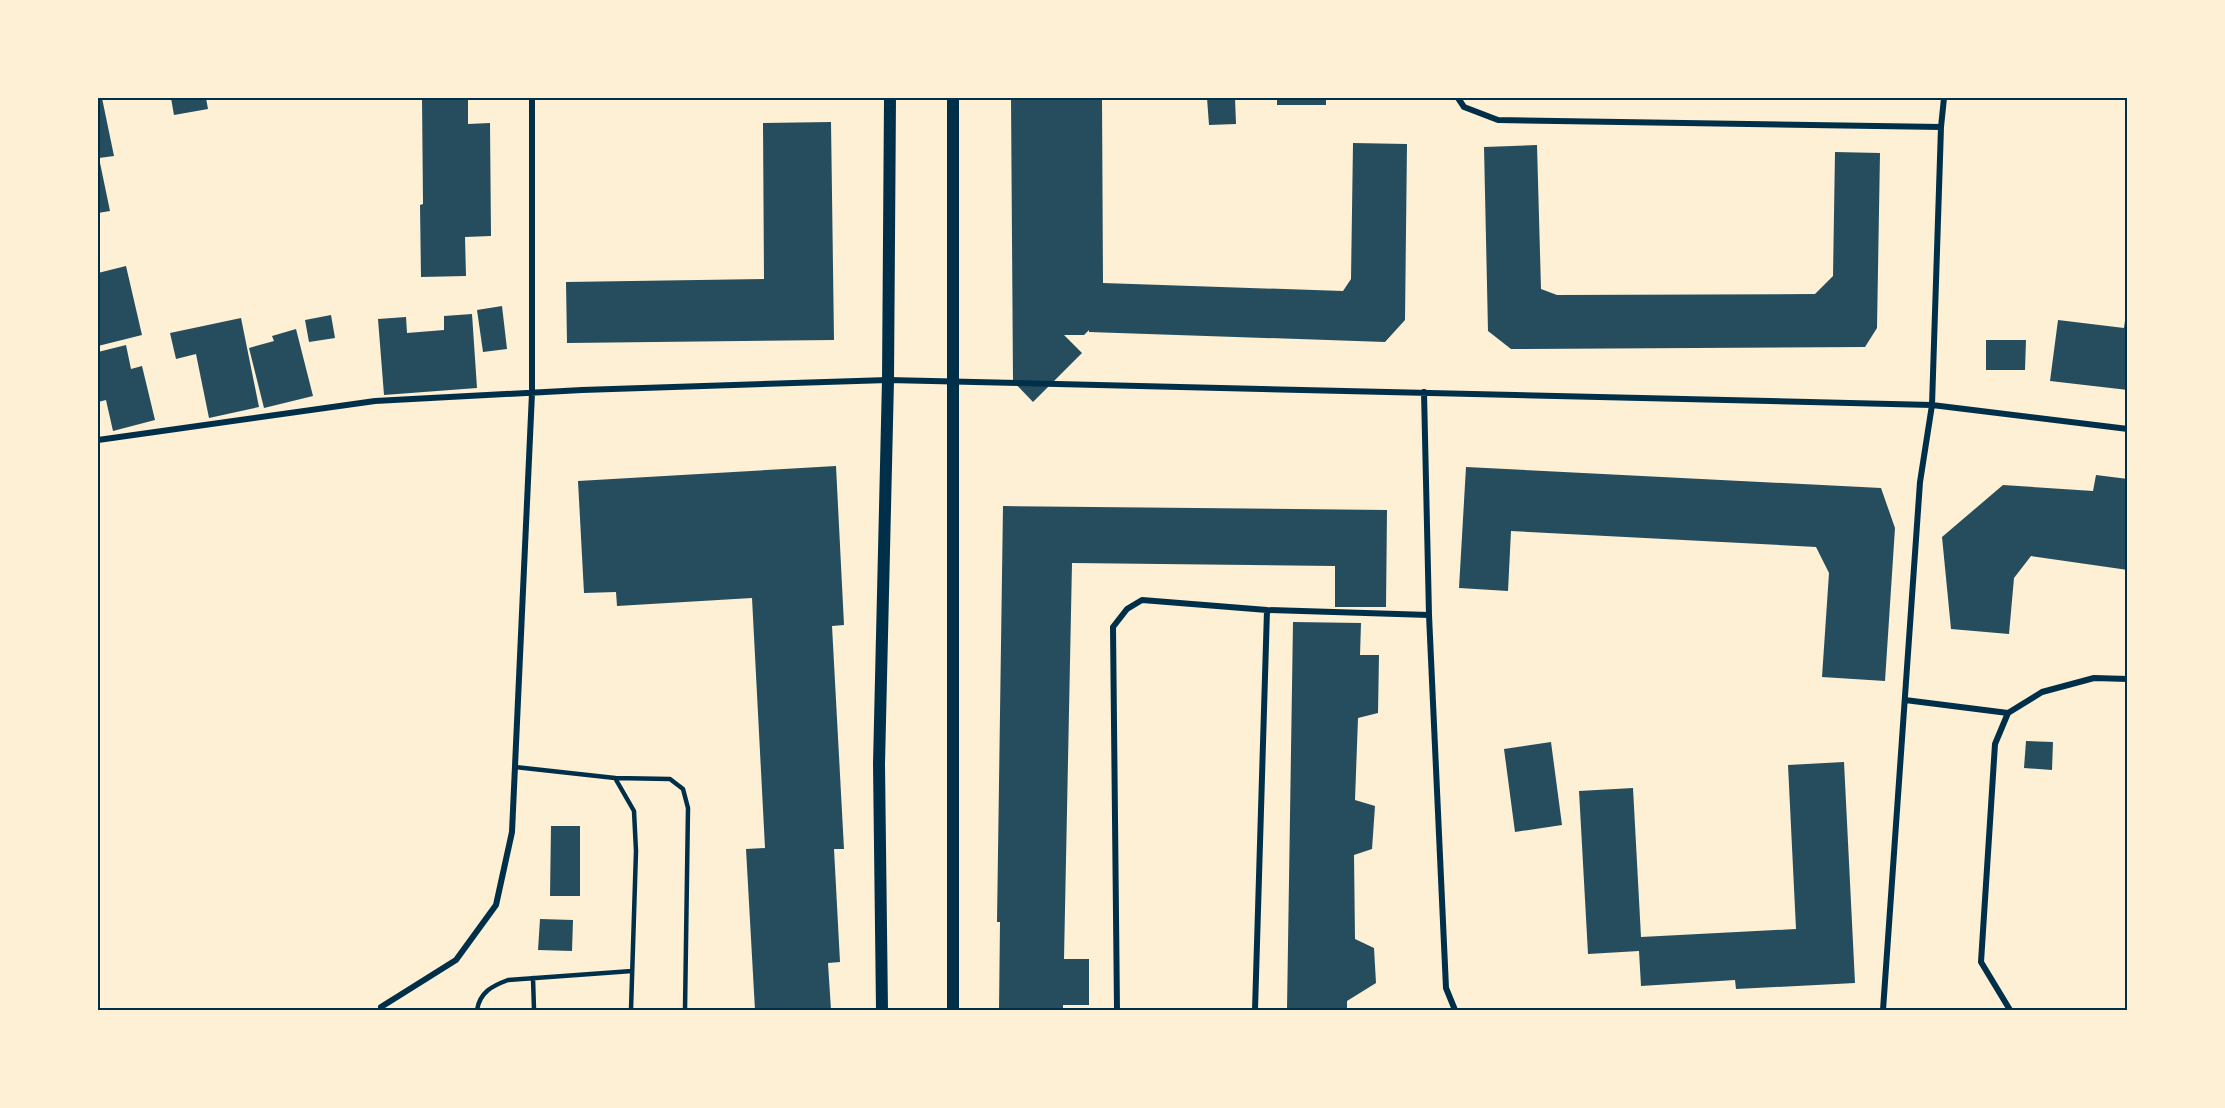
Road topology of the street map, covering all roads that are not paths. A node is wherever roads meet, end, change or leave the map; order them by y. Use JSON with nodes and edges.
{"nodes":[{"id":1,"x":532,"y":98,"type":"edge"},
{"id":2,"x":890,"y":98,"type":"edge"},
{"id":3,"x":953,"y":98,"type":"edge"},
{"id":4,"x":1458,"y":98,"type":"edge"},
{"id":5,"x":1944,"y":98,"type":"edge"},
{"id":6,"x":1941,"y":127,"type":"junction"},
{"id":7,"x":888,"y":380,"type":"junction"},
{"id":8,"x":951,"y":381,"type":"junction"},
{"id":9,"x":1424,"y":392,"type":"junction"},
{"id":10,"x":532,"y":393,"type":"junction"},
{"id":11,"x":1932,"y":405,"type":"junction"},
{"id":12,"x":2127,"y":429,"type":"edge"},
{"id":13,"x":98,"y":440,"type":"edge"},
{"id":14,"x":1267,"y":610,"type":"junction"},
{"id":15,"x":1429,"y":615,"type":"junction"},
{"id":16,"x":2127,"y":679,"type":"edge"},
{"id":17,"x":1905,"y":700,"type":"junction"},
{"id":18,"x":2008,"y":713,"type":"junction"},
{"id":19,"x":515,"y":767,"type":"junction"},
{"id":20,"x":615,"y":778,"type":"junction"},
{"id":21,"x":632,"y":971,"type":"junction"},
{"id":22,"x":533,"y":978,"type":"junction"},
{"id":23,"x":381,"y":1007,"type":"dead end"},
{"id":24,"x":477,"y":1011,"type":"edge"},
{"id":25,"x":534,"y":1011,"type":"edge"},
{"id":26,"x":631,"y":1011,"type":"edge"},
{"id":27,"x":685,"y":1011,"type":"edge"},
{"id":28,"x":882,"y":1011,"type":"edge"},
{"id":29,"x":953,"y":1011,"type":"edge"},
{"id":30,"x":1117,"y":1011,"type":"edge"},
{"id":31,"x":1255,"y":1011,"type":"edge"},
{"id":32,"x":1455,"y":1011,"type":"edge"},
{"id":33,"x":1883,"y":1011,"type":"edge"},
{"id":34,"x":2010,"y":1011,"type":"edge"}],
"edges":[{"from":1,"to":10,"type":"street"},
{"from":2,"to":7,"type":"main road"},
{"from":3,"to":8,"type":"main road"},
{"from":4,"to":6,"type":"street"},
{"from":5,"to":6,"type":"street"},
{"from":6,"to":11,"type":"street"},
{"from":7,"to":8,"type":"street"},
{"from":7,"to":10,"type":"street"},
{"from":7,"to":28,"type":"main road"},
{"from":8,"to":9,"type":"street"},
{"from":8,"to":29,"type":"main road"},
{"from":9,"to":11,"type":"street"},
{"from":9,"to":15,"type":"street"},
{"from":10,"to":13,"type":"street"},
{"from":10,"to":19,"type":"street"},
{"from":11,"to":12,"type":"street"},
{"from":11,"to":17,"type":"street"},
{"from":14,"to":15,"type":"street"},
{"from":14,"to":30,"type":"street"},
{"from":14,"to":31,"type":"street"},
{"from":15,"to":32,"type":"street"},
{"from":16,"to":18,"type":"street"},
{"from":17,"to":18,"type":"street"},
{"from":17,"to":33,"type":"street"},
{"from":18,"to":34,"type":"street"},
{"from":19,"to":20,"type":"lane"},
{"from":19,"to":23,"type":"street"},
{"from":20,"to":21,"type":"lane"},
{"from":20,"to":27,"type":"lane"},
{"from":21,"to":22,"type":"lane"},
{"from":21,"to":26,"type":"lane"},
{"from":22,"to":24,"type":"lane"},
{"from":22,"to":25,"type":"lane"}]}
